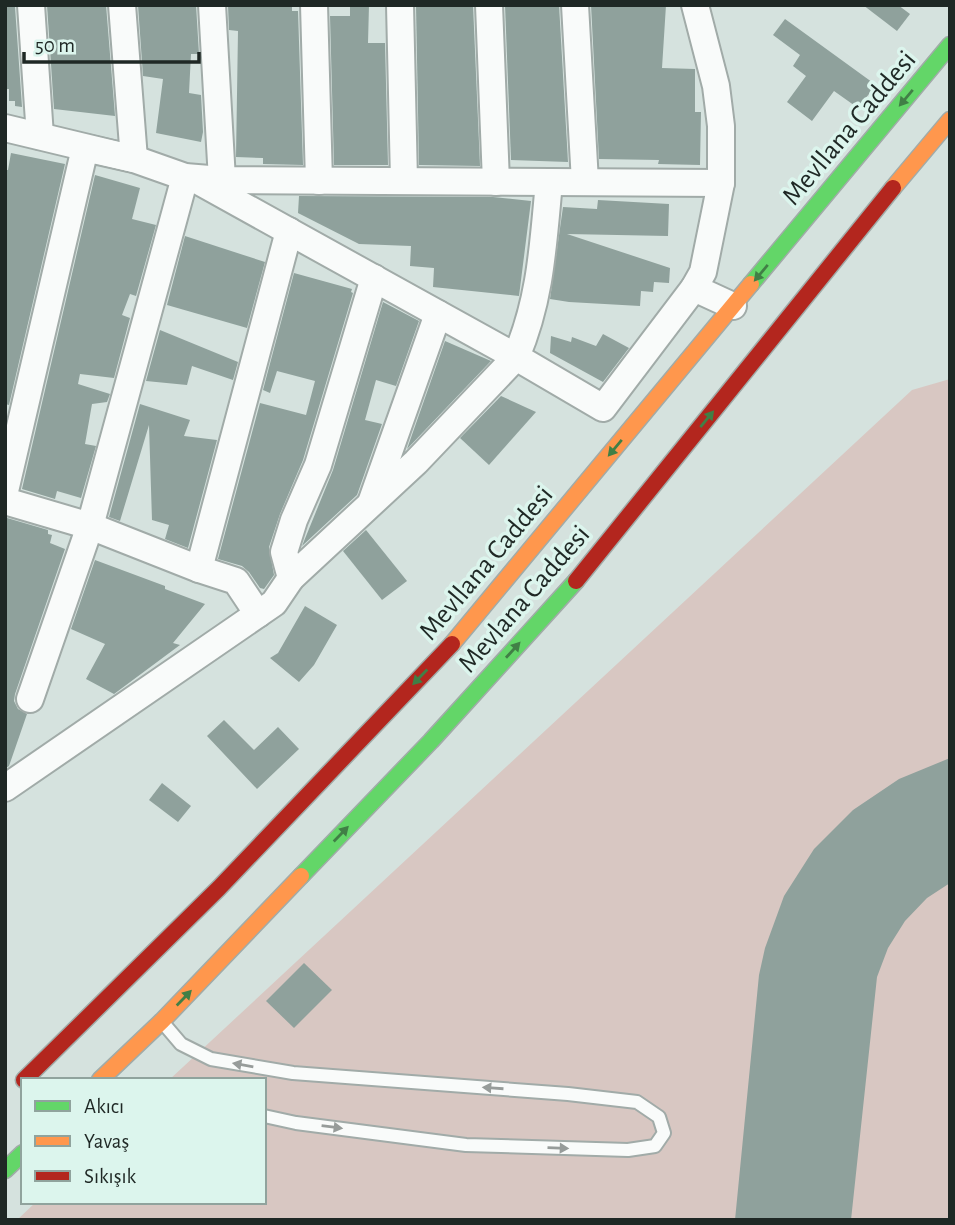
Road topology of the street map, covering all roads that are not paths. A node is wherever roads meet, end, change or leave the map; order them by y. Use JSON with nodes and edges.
{"nodes":[{"id":1,"x":31,"y":5,"type":"edge"},
{"id":2,"x":122,"y":5,"type":"edge"},
{"id":3,"x":212,"y":5,"type":"edge"},
{"id":4,"x":314,"y":5,"type":"edge"},
{"id":5,"x":400,"y":5,"type":"edge"},
{"id":6,"x":489,"y":5,"type":"edge"},
{"id":7,"x":575,"y":5,"type":"edge"},
{"id":8,"x":695,"y":5,"type":"edge"},
{"id":9,"x":950,"y":46,"type":"edge"},
{"id":10,"x":950,"y":120,"type":"edge"},
{"id":11,"x":5,"y":129,"type":"edge"},
{"id":12,"x":40,"y":136,"type":"junction"},
{"id":13,"x":134,"y":159,"type":"junction"},
{"id":14,"x":189,"y":177,"type":"junction"},
{"id":15,"x":222,"y":180,"type":"junction"},
{"id":16,"x":319,"y":181,"type":"junction"},
{"id":17,"x":404,"y":181,"type":"junction"},
{"id":18,"x":496,"y":182,"type":"junction"},
{"id":19,"x":549,"y":182,"type":"junction"},
{"id":20,"x":585,"y":182,"type":"junction"},
{"id":21,"x":721,"y":183,"type":"junction"},
{"id":22,"x":289,"y":231,"type":"junction"},
{"id":23,"x":374,"y":278,"type":"junction"},
{"id":24,"x":694,"y":288,"type":"junction"},
{"id":25,"x":733,"y":306,"type":"junction"},
{"id":26,"x":438,"y":314,"type":"junction"},
{"id":27,"x":516,"y":357,"type":"junction"},
{"id":28,"x":5,"y":491,"type":"edge"},
{"id":29,"x":5,"y":501,"type":"edge"},
{"id":30,"x":371,"y":503,"type":"junction"},
{"id":31,"x":90,"y":526,"type":"junction"},
{"id":32,"x":199,"y":569,"type":"junction"},
{"id":33,"x":291,"y":578,"type":"junction"},
{"id":34,"x":258,"y":614,"type":"junction"},
{"id":35,"x":30,"y":699,"type":"dead end"},
{"id":36,"x":5,"y":788,"type":"edge"},
{"id":37,"x":162,"y":1021,"type":"junction"},
{"id":38,"x":25,"y":1078,"type":"edge"},
{"id":39,"x":103,"y":1078,"type":"edge"},
{"id":40,"x":266,"y":1116,"type":"edge"},
{"id":41,"x":21,"y":1155,"type":"edge"},
{"id":42,"x":5,"y":1170,"type":"edge"}],
"edges":[{"from":1,"to":12,"type":"street"},
{"from":2,"to":13,"type":"street"},
{"from":3,"to":15,"type":"street"},
{"from":4,"to":16,"type":"street"},
{"from":5,"to":17,"type":"street"},
{"from":6,"to":18,"type":"street"},
{"from":7,"to":20,"type":"street"},
{"from":8,"to":21,"type":"street"},
{"from":9,"to":25,"type":"main road","name":"Mevllana Caddesi","one_way":true},
{"from":37,"to":10,"type":"main road","name":"Mevlana Caddesi","one_way":true},
{"from":11,"to":12,"type":"street"},
{"from":12,"to":13,"type":"street"},
{"from":13,"to":14,"type":"street"},
{"from":13,"to":28,"type":"street"},
{"from":14,"to":15,"type":"street"},
{"from":14,"to":22,"type":"street"},
{"from":14,"to":31,"type":"street"},
{"from":15,"to":16,"type":"street"},
{"from":16,"to":17,"type":"street"},
{"from":17,"to":18,"type":"street"},
{"from":18,"to":19,"type":"street"},
{"from":19,"to":20,"type":"street"},
{"from":19,"to":27,"type":"street"},
{"from":20,"to":21,"type":"street"},
{"from":21,"to":24,"type":"street"},
{"from":22,"to":23,"type":"street"},
{"from":22,"to":32,"type":"street"},
{"from":23,"to":26,"type":"street"},
{"from":23,"to":33,"type":"street"},
{"from":24,"to":25,"type":"street"},
{"from":24,"to":27,"type":"street"},
{"from":25,"to":38,"type":"main road","name":"Mevllana Caddesi","one_way":true},
{"from":26,"to":27,"type":"street"},
{"from":26,"to":30,"type":"street"},
{"from":27,"to":30,"type":"street"},
{"from":29,"to":31,"type":"street"},
{"from":30,"to":33,"type":"street"},
{"from":31,"to":32,"type":"street"},
{"from":31,"to":35,"type":"street"},
{"from":32,"to":34,"type":"street"},
{"from":33,"to":34,"type":"street"},
{"from":34,"to":36,"type":"street"},
{"from":37,"to":39,"type":"main road","name":"Mevlana Caddesi"},
{"from":40,"to":37,"type":"lane","one_way":true},
{"from":41,"to":42,"type":"main road"}]}
